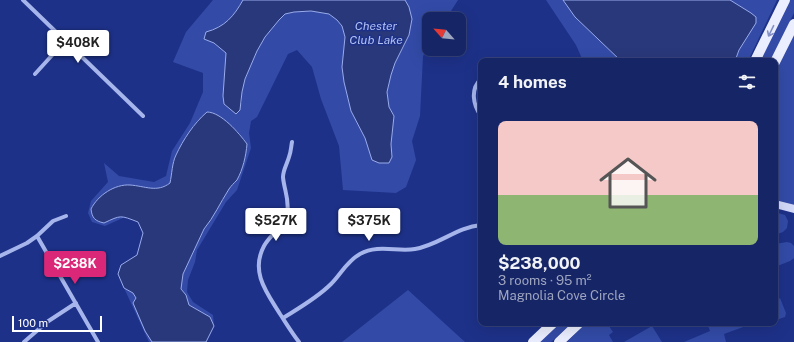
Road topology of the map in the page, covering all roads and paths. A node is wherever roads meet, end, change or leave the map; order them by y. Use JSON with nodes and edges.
{"nodes":[{"id":1,"x":23,"y":0,"type":"edge"},
{"id":2,"x":785,"y":0,"type":"edge"},
{"id":3,"x":794,"y":24,"type":"edge"},
{"id":4,"x":65,"y":41,"type":"junction"},
{"id":5,"x":756,"y":58,"type":"edge"},
{"id":6,"x":777,"y":58,"type":"edge"},
{"id":7,"x":35,"y":74,"type":"dead end"},
{"id":8,"x":478,"y":84,"type":"edge"},
{"id":9,"x":478,"y":111,"type":"edge"},
{"id":10,"x":143,"y":116,"type":"dead end"},
{"id":11,"x":292,"y":142,"type":"dead end"},
{"id":12,"x":778,"y":205,"type":"edge"},
{"id":13,"x":794,"y":209,"type":"edge"},
{"id":14,"x":66,"y":216,"type":"dead end"},
{"id":15,"x":478,"y":226,"type":"edge"},
{"id":16,"x":38,"y":236,"type":"junction"},
{"id":17,"x":0,"y":256,"type":"edge"},
{"id":18,"x":76,"y":303,"type":"junction"},
{"id":19,"x":283,"y":318,"type":"junction"},
{"id":20,"x":551,"y":326,"type":"edge"},
{"id":21,"x":576,"y":326,"type":"edge"},
{"id":22,"x":24,"y":342,"type":"edge"},
{"id":23,"x":98,"y":342,"type":"edge"},
{"id":24,"x":299,"y":342,"type":"edge"},
{"id":25,"x":533,"y":342,"type":"edge"},
{"id":26,"x":559,"y":342,"type":"edge"}],
"edges":[{"from":1,"to":4,"type":"street"},
{"from":2,"to":5,"type":"main road","one_way":true},
{"from":3,"to":6,"type":"main road"},
{"from":4,"to":7,"type":"street"},
{"from":4,"to":10,"type":"street"},
{"from":8,"to":9,"type":"street"},
{"from":11,"to":19,"type":"street"},
{"from":12,"to":13,"type":"street"},
{"from":14,"to":16,"type":"street"},
{"from":15,"to":19,"type":"street"},
{"from":16,"to":17,"type":"street"},
{"from":16,"to":18,"type":"street"},
{"from":18,"to":22,"type":"street"},
{"from":18,"to":23,"type":"street"},
{"from":19,"to":24,"type":"street"},
{"from":20,"to":25,"type":"main road"},
{"from":21,"to":26,"type":"main road"}]}
